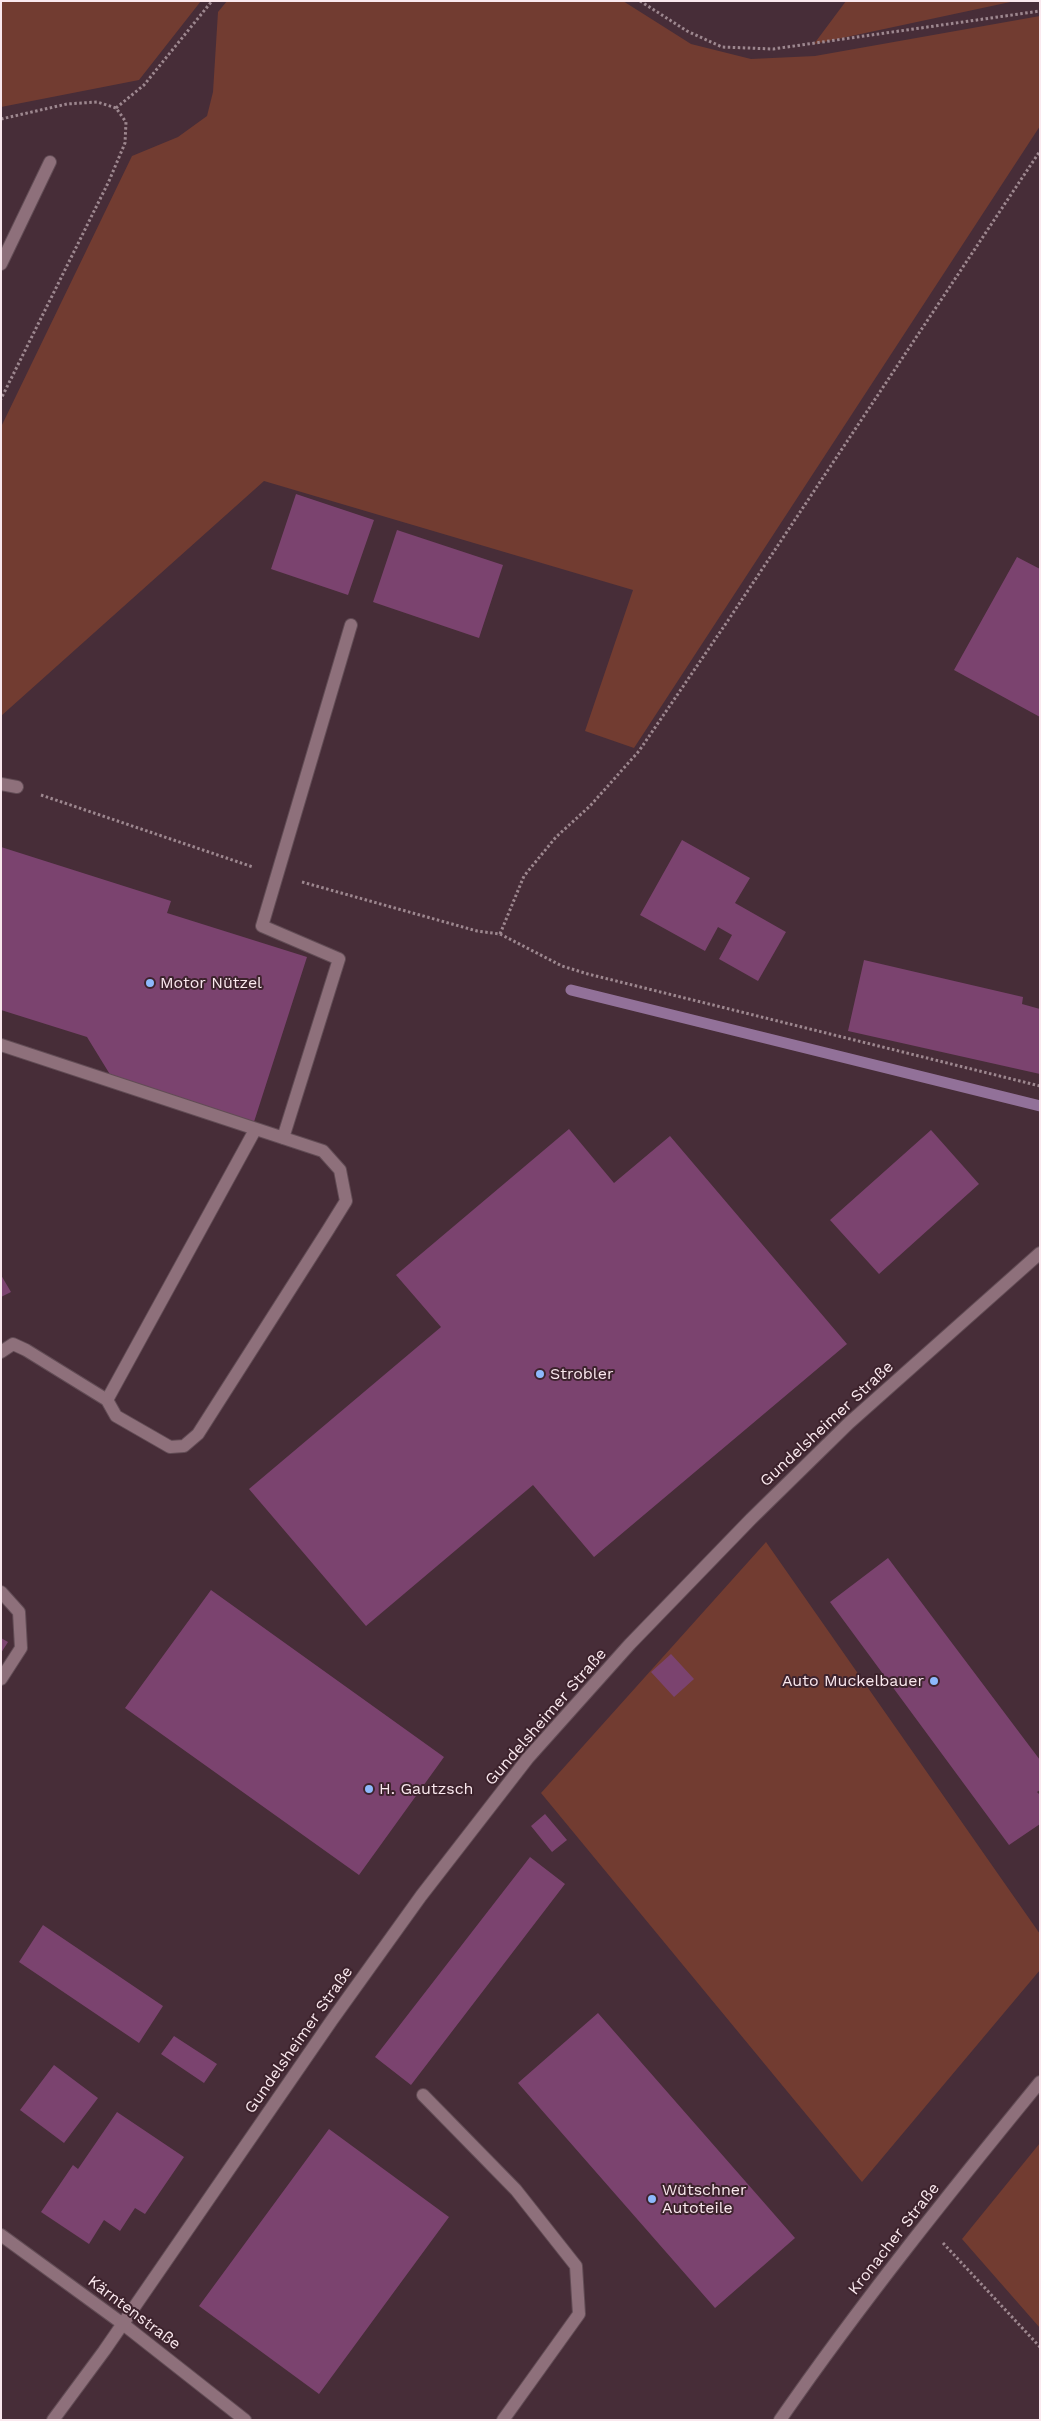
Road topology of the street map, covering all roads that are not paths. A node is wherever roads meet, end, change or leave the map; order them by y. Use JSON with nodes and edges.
{"nodes":[{"id":1,"x":50,"y":162,"type":"dead end"},
{"id":2,"x":1,"y":264,"type":"edge"},
{"id":3,"x":351,"y":625,"type":"dead end"},
{"id":4,"x":1,"y":784,"type":"edge"},
{"id":5,"x":17,"y":787,"type":"dead end"},
{"id":6,"x":1,"y":1045,"type":"edge"},
{"id":7,"x":255,"y":1130,"type":"junction"},
{"id":8,"x":283,"y":1138,"type":"junction"},
{"id":9,"x":1040,"y":1253,"type":"edge"},
{"id":10,"x":1,"y":1352,"type":"edge"},
{"id":11,"x":107,"y":1400,"type":"junction"},
{"id":12,"x":1,"y":1592,"type":"edge"},
{"id":13,"x":1,"y":1678,"type":"edge"},
{"id":14,"x":1040,"y":2082,"type":"edge"},
{"id":15,"x":423,"y":2095,"type":"dead end"},
{"id":16,"x":1,"y":2235,"type":"edge"},
{"id":17,"x":122,"y":2324,"type":"junction"},
{"id":18,"x":53,"y":2420,"type":"edge"},
{"id":19,"x":245,"y":2420,"type":"edge"},
{"id":20,"x":503,"y":2420,"type":"edge"},
{"id":21,"x":780,"y":2420,"type":"edge"}],
"edges":[{"from":1,"to":2,"type":"street"},
{"from":3,"to":8,"type":"street"},
{"from":4,"to":5,"type":"street"},
{"from":6,"to":7,"type":"street"},
{"from":7,"to":8,"type":"street"},
{"from":7,"to":11,"type":"street"},
{"from":8,"to":11,"type":"street"},
{"from":9,"to":17,"type":"street","name":"Gundelsheimer Straße"},
{"from":10,"to":11,"type":"street"},
{"from":12,"to":13,"type":"street"},
{"from":14,"to":21,"type":"street","name":"Kronacher Straße"},
{"from":15,"to":20,"type":"street"},
{"from":16,"to":17,"type":"street","name":"Kärntenstraße"},
{"from":17,"to":18,"type":"street","name":"Gundelsheimer Straße"},
{"from":17,"to":19,"type":"street","name":"Kärntenstraße"}]}
